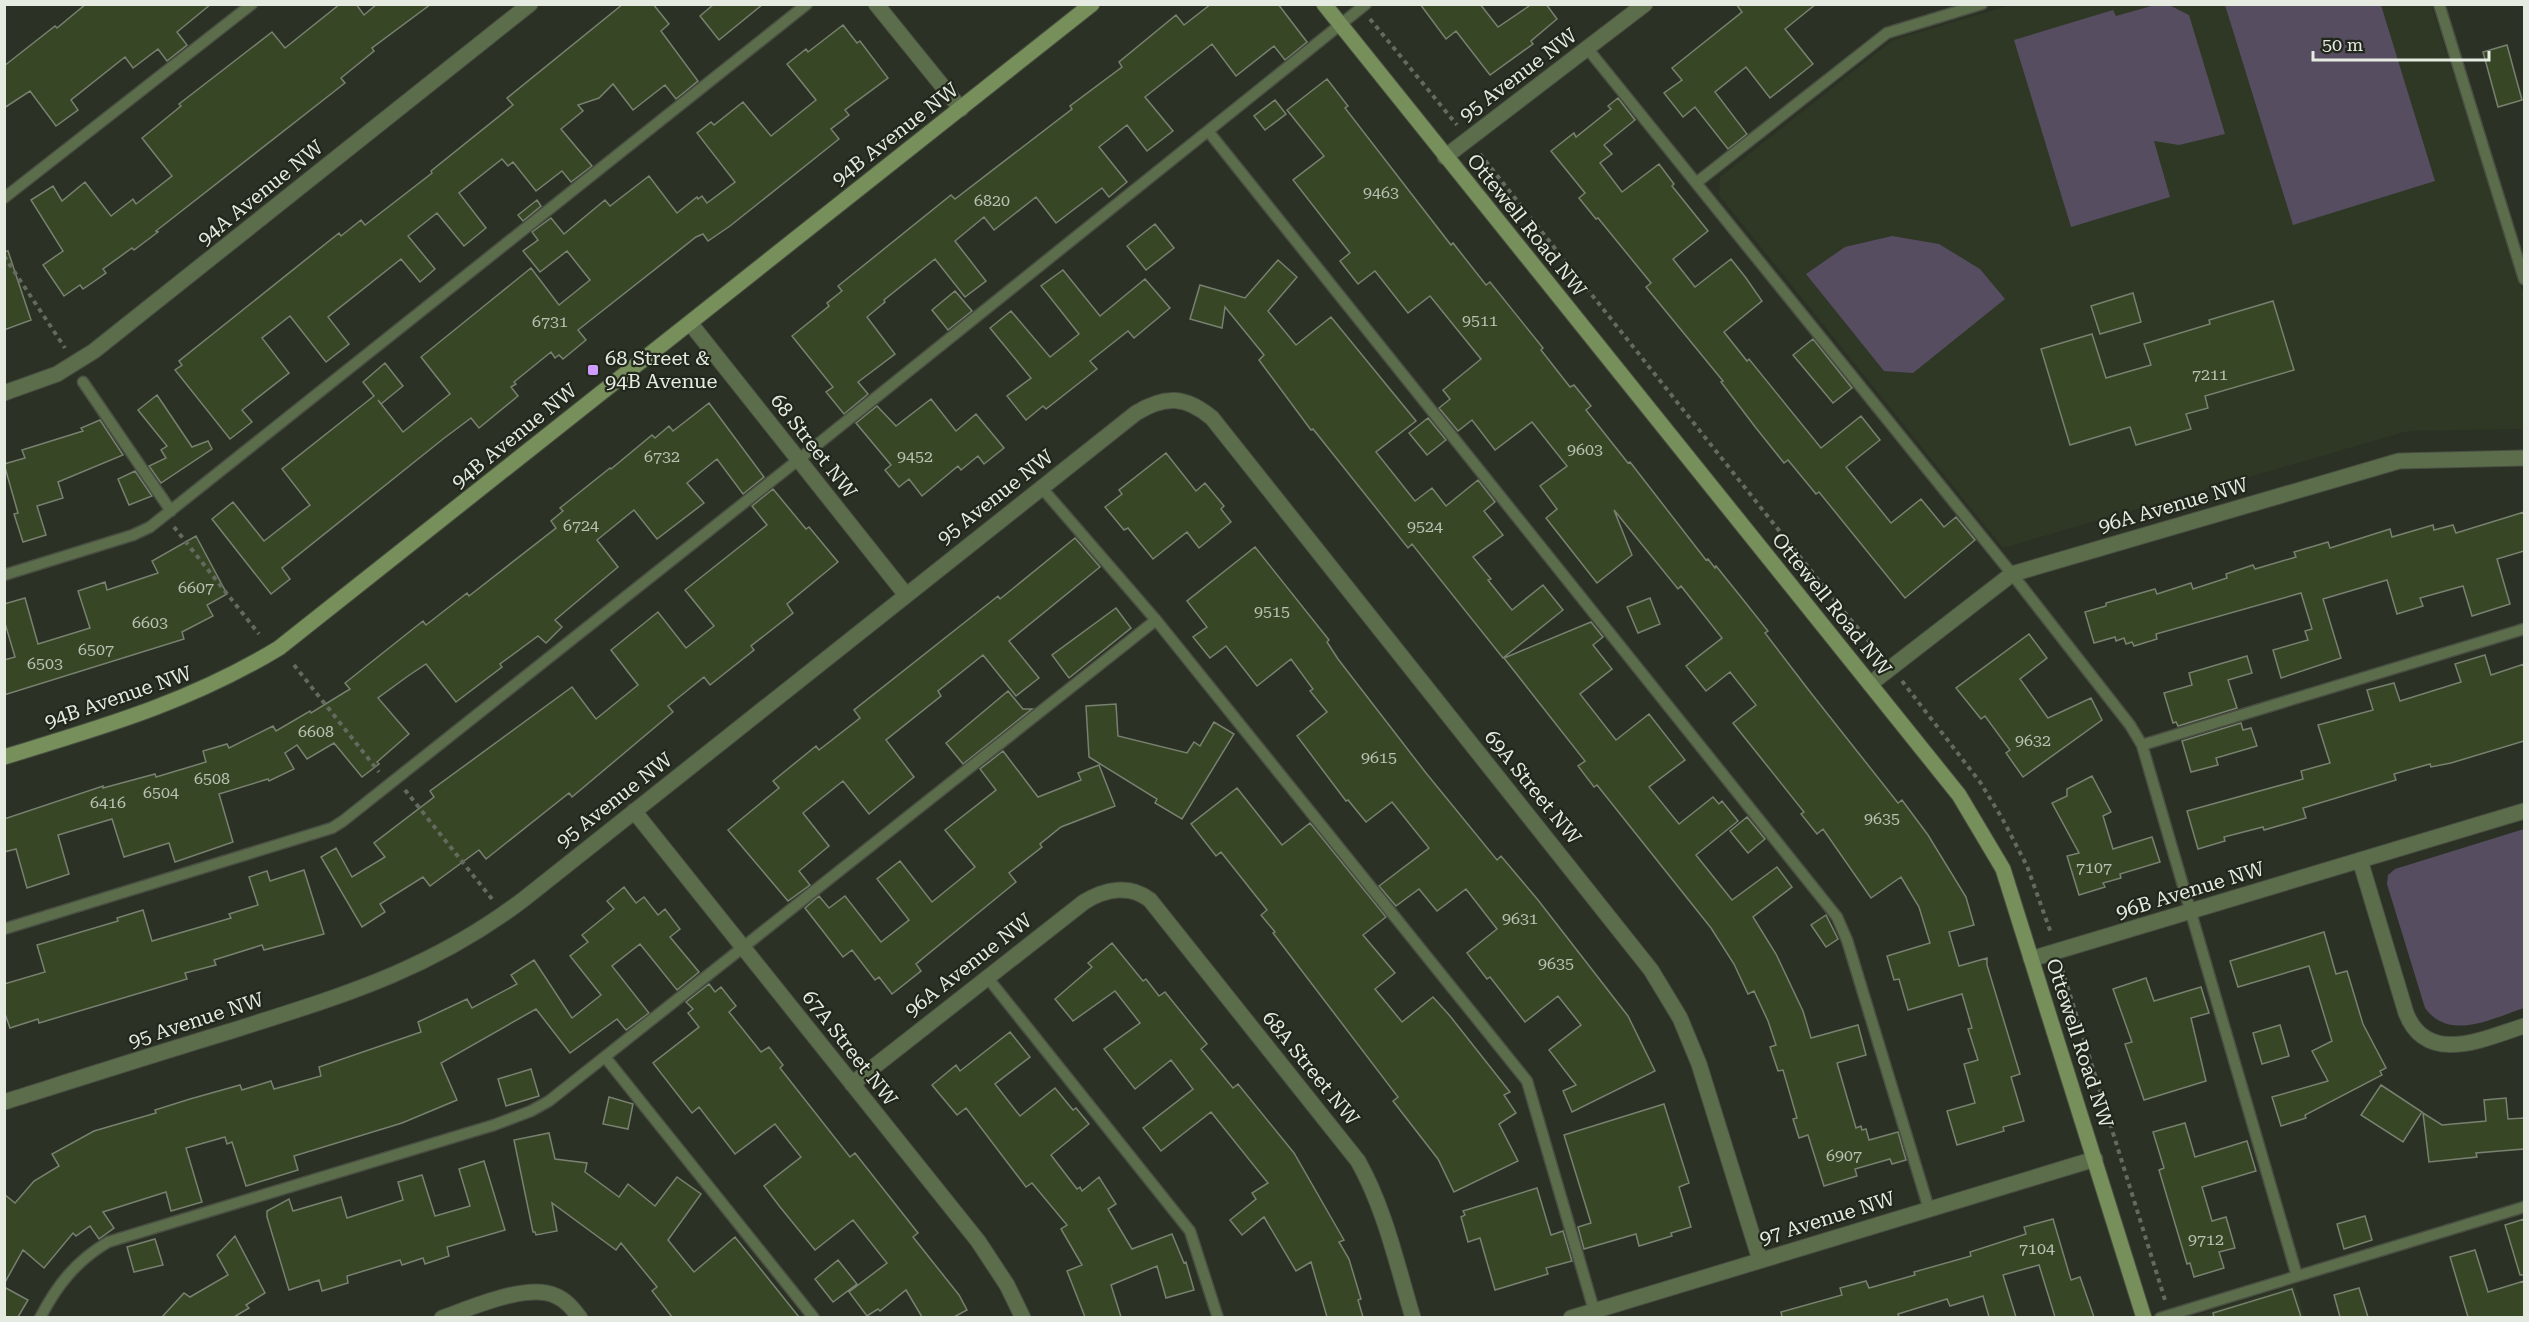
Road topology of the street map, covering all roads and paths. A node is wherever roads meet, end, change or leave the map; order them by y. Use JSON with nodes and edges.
{"nodes":[{"id":1,"x":252,"y":4,"type":"edge"},
{"id":2,"x":530,"y":4,"type":"edge"},
{"id":3,"x":807,"y":4,"type":"edge"},
{"id":4,"x":876,"y":4,"type":"edge"},
{"id":5,"x":1092,"y":4,"type":"edge"},
{"id":6,"x":1324,"y":4,"type":"edge"},
{"id":7,"x":1366,"y":4,"type":"edge"},
{"id":8,"x":1645,"y":4,"type":"edge"},
{"id":9,"x":1982,"y":4,"type":"edge"},
{"id":10,"x":2439,"y":4,"type":"edge"},
{"id":11,"x":1340,"y":25,"type":"junction"},
{"id":12,"x":1587,"y":48,"type":"junction"},
{"id":13,"x":961,"y":109,"type":"junction"},
{"id":14,"x":1208,"y":131,"type":"junction"},
{"id":15,"x":1445,"y":157,"type":"junction"},
{"id":16,"x":1696,"y":183,"type":"junction"},
{"id":17,"x":4,"y":198,"type":"edge"},
{"id":18,"x":4,"y":256,"type":"edge"},
{"id":19,"x":2524,"y":279,"type":"edge"},
{"id":20,"x":690,"y":323,"type":"junction"},
{"id":21,"x":66,"y":349,"type":"dead end"},
{"id":22,"x":83,"y":382,"type":"dead end"},
{"id":23,"x":4,"y":393,"type":"edge"},
{"id":24,"x":1178,"y":400,"type":"joint"},
{"id":25,"x":2524,"y":458,"type":"edge"},
{"id":26,"x":798,"y":460,"type":"junction"},
{"id":27,"x":1041,"y":487,"type":"junction"},
{"id":28,"x":171,"y":517,"type":"junction"},
{"id":29,"x":2012,"y":574,"type":"junction"},
{"id":30,"x":4,"y":575,"type":"edge"},
{"id":31,"x":906,"y":595,"type":"junction"},
{"id":32,"x":1156,"y":620,"type":"junction"},
{"id":33,"x":2524,"y":628,"type":"edge"},
{"id":34,"x":260,"y":634,"type":"dead end"},
{"id":35,"x":294,"y":665,"type":"dead end"},
{"id":36,"x":1870,"y":684,"type":"junction"},
{"id":37,"x":2142,"y":746,"type":"junction"},
{"id":38,"x":4,"y":758,"type":"edge"},
{"id":39,"x":385,"y":779,"type":"dead end"},
{"id":40,"x":402,"y":787,"type":"dead end"},
{"id":41,"x":634,"y":811,"type":"junction"},
{"id":42,"x":2524,"y":811,"type":"edge"},
{"id":43,"x":2360,"y":860,"type":"junction"},
{"id":44,"x":1115,"y":890,"type":"joint"},
{"id":45,"x":492,"y":900,"type":"dead end"},
{"id":46,"x":2190,"y":911,"type":"junction"},
{"id":47,"x":4,"y":929,"type":"edge"},
{"id":48,"x":744,"y":947,"type":"junction"},
{"id":49,"x":2031,"y":959,"type":"junction"},
{"id":50,"x":987,"y":977,"type":"junction"},
{"id":51,"x":2524,"y":1026,"type":"edge"},
{"id":52,"x":605,"y":1057,"type":"junction"},
{"id":53,"x":852,"y":1084,"type":"junction"},
{"id":54,"x":4,"y":1102,"type":"edge"},
{"id":55,"x":2095,"y":1159,"type":"junction"},
{"id":56,"x":2524,"y":1207,"type":"edge"},
{"id":57,"x":1929,"y":1209,"type":"junction"},
{"id":58,"x":1761,"y":1260,"type":"junction"},
{"id":59,"x":2297,"y":1276,"type":"junction"},
{"id":60,"x":1595,"y":1314,"type":"edge"},
{"id":61,"x":40,"y":1317,"type":"edge"},
{"id":62,"x":442,"y":1317,"type":"edge"},
{"id":63,"x":580,"y":1317,"type":"edge"},
{"id":64,"x":814,"y":1317,"type":"edge"},
{"id":65,"x":1023,"y":1317,"type":"edge"},
{"id":66,"x":1218,"y":1317,"type":"edge"},
{"id":67,"x":1413,"y":1317,"type":"edge"},
{"id":68,"x":1571,"y":1317,"type":"edge"},
{"id":69,"x":2144,"y":1317,"type":"edge"},
{"id":70,"x":2160,"y":1317,"type":"edge"}],
"edges":[{"from":1,"to":17,"type":"lane"},
{"from":2,"to":23,"type":"street","name":"94A Avenue NW"},
{"from":3,"to":28,"type":"lane"},
{"from":4,"to":13,"type":"street"},
{"from":5,"to":13,"type":"street","name":"94B Avenue NW"},
{"from":6,"to":11,"type":"street","name":"Ottewell Road NW"},
{"from":7,"to":11,"type":"lane"},
{"from":8,"to":12,"type":"street","name":"95 Avenue NW"},
{"from":9,"to":16,"type":"lane"},
{"from":10,"to":19,"type":"lane"},
{"from":11,"to":14,"type":"lane"},
{"from":11,"to":15,"type":"street","name":"Ottewell Road NW"},
{"from":12,"to":15,"type":"street","name":"95 Avenue NW"},
{"from":12,"to":16,"type":"lane"},
{"from":13,"to":20,"type":"street","name":"94B Avenue NW"},
{"from":14,"to":26,"type":"lane"},
{"from":14,"to":57,"type":"lane"},
{"from":15,"to":36,"type":"street","name":"Ottewell Road NW"},
{"from":16,"to":29,"type":"lane"},
{"from":18,"to":21,"type":"path"},
{"from":20,"to":26,"type":"street","name":"68 Street NW"},
{"from":20,"to":38,"type":"street","name":"94B Avenue NW"},
{"from":22,"to":28,"type":"lane"},
{"from":24,"to":27,"type":"street","name":"95 Avenue NW"},
{"from":24,"to":58,"type":"street","name":"69A Street NW"},
{"from":25,"to":29,"type":"street","name":"96A Avenue NW"},
{"from":26,"to":31,"type":"street","name":"68 Street NW"},
{"from":26,"to":47,"type":"lane"},
{"from":27,"to":31,"type":"street","name":"95 Avenue NW"},
{"from":27,"to":32,"type":"lane"},
{"from":28,"to":30,"type":"lane"},
{"from":28,"to":34,"type":"path"},
{"from":29,"to":36,"type":"street","name":"96A Avenue NW"},
{"from":29,"to":37,"type":"lane"},
{"from":31,"to":41,"type":"street","name":"95 Avenue NW"},
{"from":32,"to":48,"type":"lane"},
{"from":32,"to":60,"type":"lane"},
{"from":33,"to":37,"type":"lane"},
{"from":35,"to":39,"type":"path"},
{"from":36,"to":49,"type":"street","name":"Ottewell Road NW"},
{"from":37,"to":46,"type":"lane"},
{"from":40,"to":45,"type":"path"},
{"from":41,"to":48,"type":"street","name":"67A Street NW"},
{"from":41,"to":54,"type":"street","name":"95 Avenue NW"},
{"from":42,"to":43,"type":"street","name":"96B Avenue NW"},
{"from":43,"to":46,"type":"street","name":"96B Avenue NW"},
{"from":43,"to":51,"type":"street"},
{"from":44,"to":50,"type":"street","name":"96A Avenue NW"},
{"from":44,"to":67,"type":"street","name":"68A Street NW"},
{"from":46,"to":49,"type":"street","name":"96B Avenue NW"},
{"from":46,"to":59,"type":"lane"},
{"from":48,"to":52,"type":"lane"},
{"from":48,"to":53,"type":"street","name":"67A Street NW"},
{"from":49,"to":55,"type":"street","name":"Ottewell Road NW"},
{"from":50,"to":53,"type":"street","name":"96A Avenue NW"},
{"from":50,"to":66,"type":"lane"},
{"from":52,"to":61,"type":"lane"},
{"from":52,"to":64,"type":"lane"},
{"from":53,"to":65,"type":"street","name":"67A Street NW"},
{"from":55,"to":57,"type":"street","name":"97 Avenue NW"},
{"from":55,"to":69,"type":"street","name":"Ottewell Road NW"},
{"from":56,"to":59,"type":"lane"},
{"from":57,"to":58,"type":"street","name":"97 Avenue NW"},
{"from":58,"to":60,"type":"street","name":"97 Avenue NW"},
{"from":59,"to":70,"type":"lane"},
{"from":60,"to":68,"type":"street","name":"97 Avenue NW"},
{"from":62,"to":63,"type":"street"}]}
